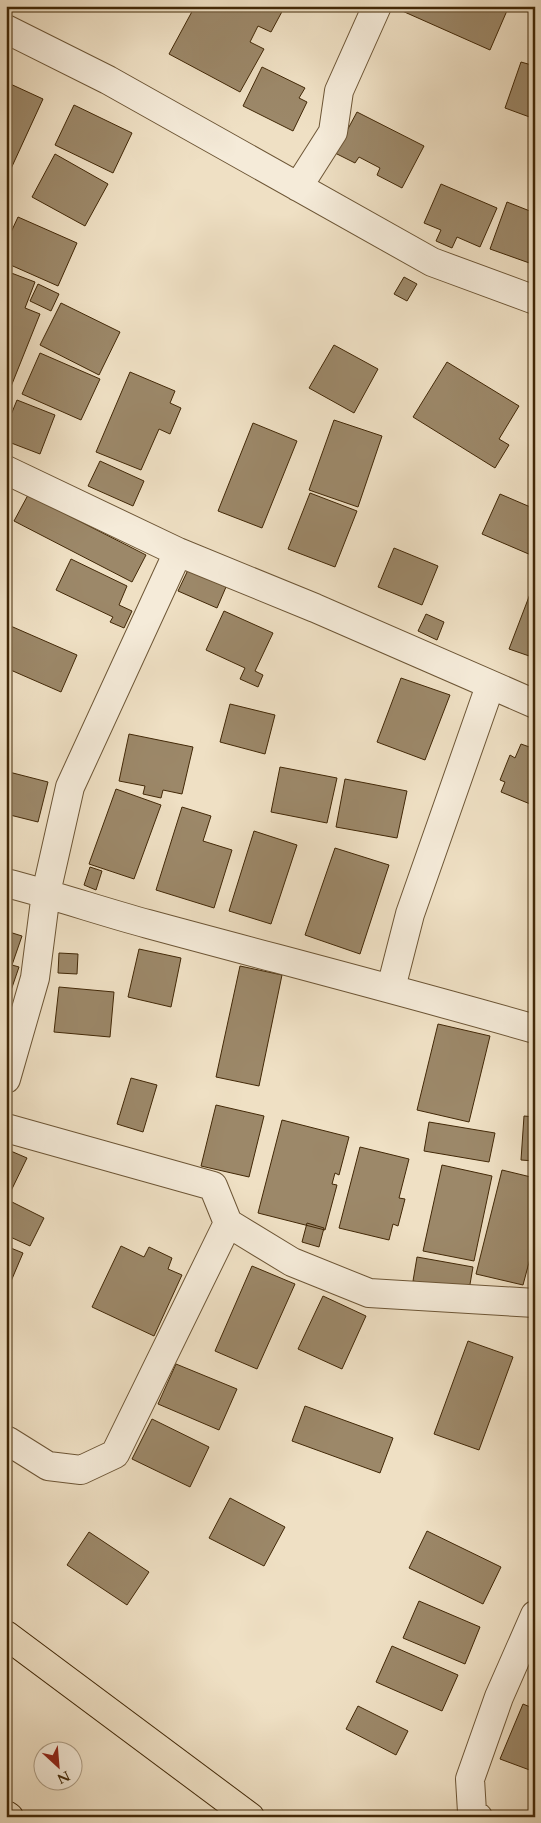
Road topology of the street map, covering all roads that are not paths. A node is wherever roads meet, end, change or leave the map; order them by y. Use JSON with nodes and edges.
{"nodes":[{"id":1,"x":377,"y":6,"type":"edge"},
{"id":2,"x":6,"y":29,"type":"edge"},
{"id":3,"x":298,"y":187,"type":"junction"},
{"id":4,"x":535,"y":300,"type":"edge"},
{"id":5,"x":6,"y":470,"type":"edge"},
{"id":6,"x":178,"y":552,"type":"junction"},
{"id":7,"x":490,"y":686,"type":"junction"},
{"id":8,"x":535,"y":704,"type":"edge"},
{"id":9,"x":6,"y":883,"type":"edge"},
{"id":10,"x":46,"y":893,"type":"junction"},
{"id":11,"x":391,"y":988,"type":"junction"},
{"id":12,"x":535,"y":1029,"type":"edge"},
{"id":13,"x":6,"y":1079,"type":"edge"},
{"id":14,"x":6,"y":1128,"type":"edge"},
{"id":15,"x":228,"y":1223,"type":"junction"},
{"id":16,"x":535,"y":1303,"type":"edge"},
{"id":17,"x":8,"y":1441,"type":"dead end"},
{"id":18,"x":535,"y":1615,"type":"edge"},
{"id":19,"x":6,"y":1634,"type":"edge"},
{"id":20,"x":250,"y":1817,"type":"edge"},
{"id":21,"x":478,"y":1817,"type":"edge"}],
"edges":[{"from":1,"to":3,"type":"street"},
{"from":2,"to":3,"type":"street"},
{"from":3,"to":4,"type":"street"},
{"from":5,"to":6,"type":"street"},
{"from":6,"to":7,"type":"street"},
{"from":6,"to":10,"type":"street"},
{"from":7,"to":8,"type":"street"},
{"from":7,"to":11,"type":"street"},
{"from":9,"to":10,"type":"street"},
{"from":10,"to":11,"type":"street"},
{"from":10,"to":13,"type":"street"},
{"from":11,"to":12,"type":"street"},
{"from":14,"to":15,"type":"street"},
{"from":15,"to":16,"type":"street"},
{"from":15,"to":17,"type":"street"},
{"from":18,"to":21,"type":"street"},
{"from":19,"to":20,"type":"highway"}]}
